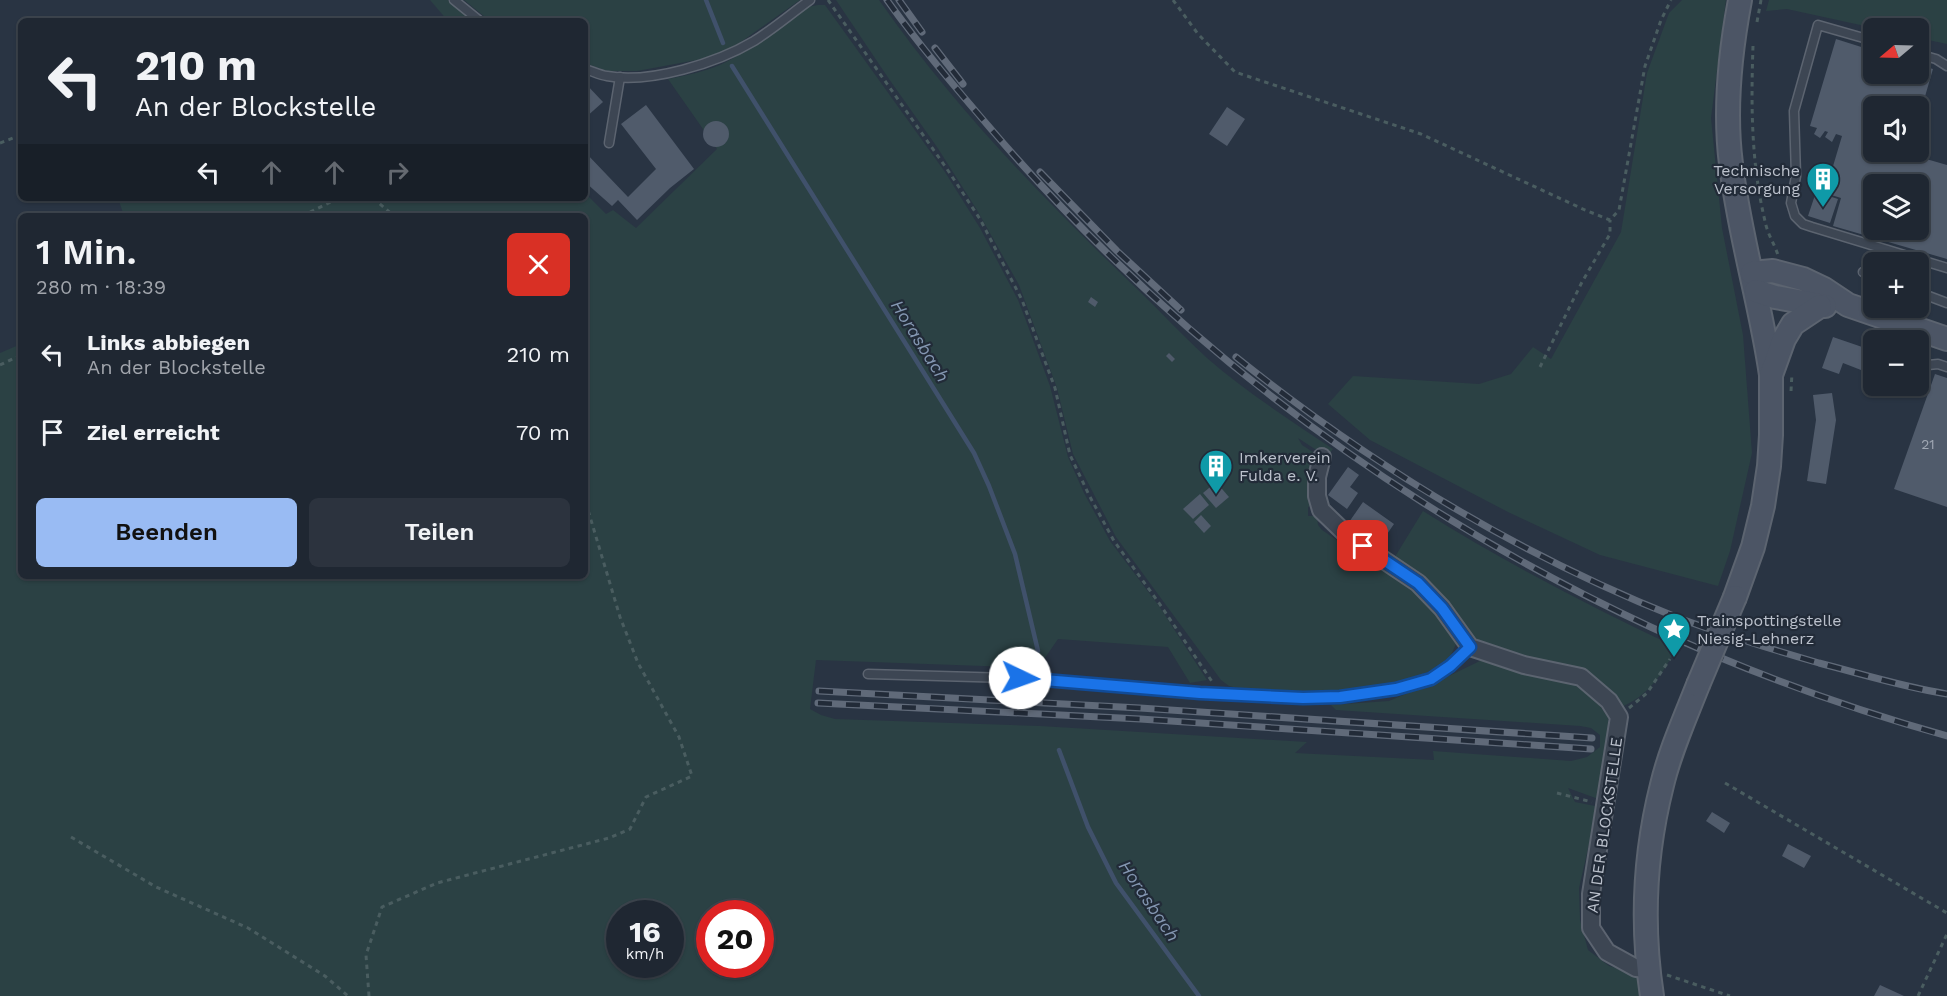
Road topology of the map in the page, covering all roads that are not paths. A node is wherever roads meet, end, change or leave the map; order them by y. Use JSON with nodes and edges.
{"nodes":[{"id":1,"x":454,"y":0,"type":"edge"},
{"id":2,"x":810,"y":0,"type":"edge"},
{"id":3,"x":1740,"y":0,"type":"edge"},
{"id":4,"x":476,"y":18,"type":"edge"},
{"id":5,"x":1863,"y":38,"type":"edge"},
{"id":6,"x":1929,"y":57,"type":"edge"},
{"id":7,"x":1947,"y":66,"type":"edge"},
{"id":8,"x":588,"y":70,"type":"edge"},
{"id":9,"x":620,"y":77,"type":"junction"},
{"id":10,"x":609,"y":143,"type":"dead end"},
{"id":11,"x":1947,"y":268,"type":"edge"},
{"id":12,"x":1754,"y":282,"type":"junction"},
{"id":13,"x":1929,"y":296,"type":"edge"},
{"id":14,"x":1947,"y":303,"type":"edge"},
{"id":15,"x":1848,"y":305,"type":"junction"},
{"id":16,"x":1820,"y":306,"type":"junction"},
{"id":17,"x":1947,"y":339,"type":"edge"},
{"id":18,"x":1929,"y":365,"type":"edge"},
{"id":19,"x":1947,"y":367,"type":"edge"},
{"id":20,"x":1771,"y":375,"type":"junction"},
{"id":21,"x":1322,"y":457,"type":"dead end"},
{"id":22,"x":1470,"y":647,"type":"junction"},
{"id":23,"x":868,"y":674,"type":"dead end"},
{"id":24,"x":1648,"y":969,"type":"junction"},
{"id":25,"x":1652,"y":996,"type":"edge"}],
"edges":[{"from":1,"to":4,"type":"lane"},
{"from":2,"to":9,"type":"lane"},
{"from":3,"to":12,"type":"main road"},
{"from":5,"to":11,"type":"lane"},
{"from":6,"to":7,"type":"lane"},
{"from":8,"to":9,"type":"lane"},
{"from":9,"to":10,"type":"lane"},
{"from":12,"to":15,"type":"main road"},
{"from":12,"to":16,"type":"main road"},
{"from":12,"to":20,"type":"main road"},
{"from":13,"to":14,"type":"lane"},
{"from":15,"to":16,"type":"main road"},
{"from":15,"to":17,"type":"main road"},
{"from":16,"to":20,"type":"main road"},
{"from":18,"to":19,"type":"lane"},
{"from":20,"to":24,"type":"main road","bridge":true},
{"from":21,"to":22,"type":"street"},
{"from":22,"to":23,"type":"lane"},
{"from":22,"to":24,"type":"street","name":"AN DER BLOCKSTELLE"},
{"from":24,"to":25,"type":"main road"}]}
